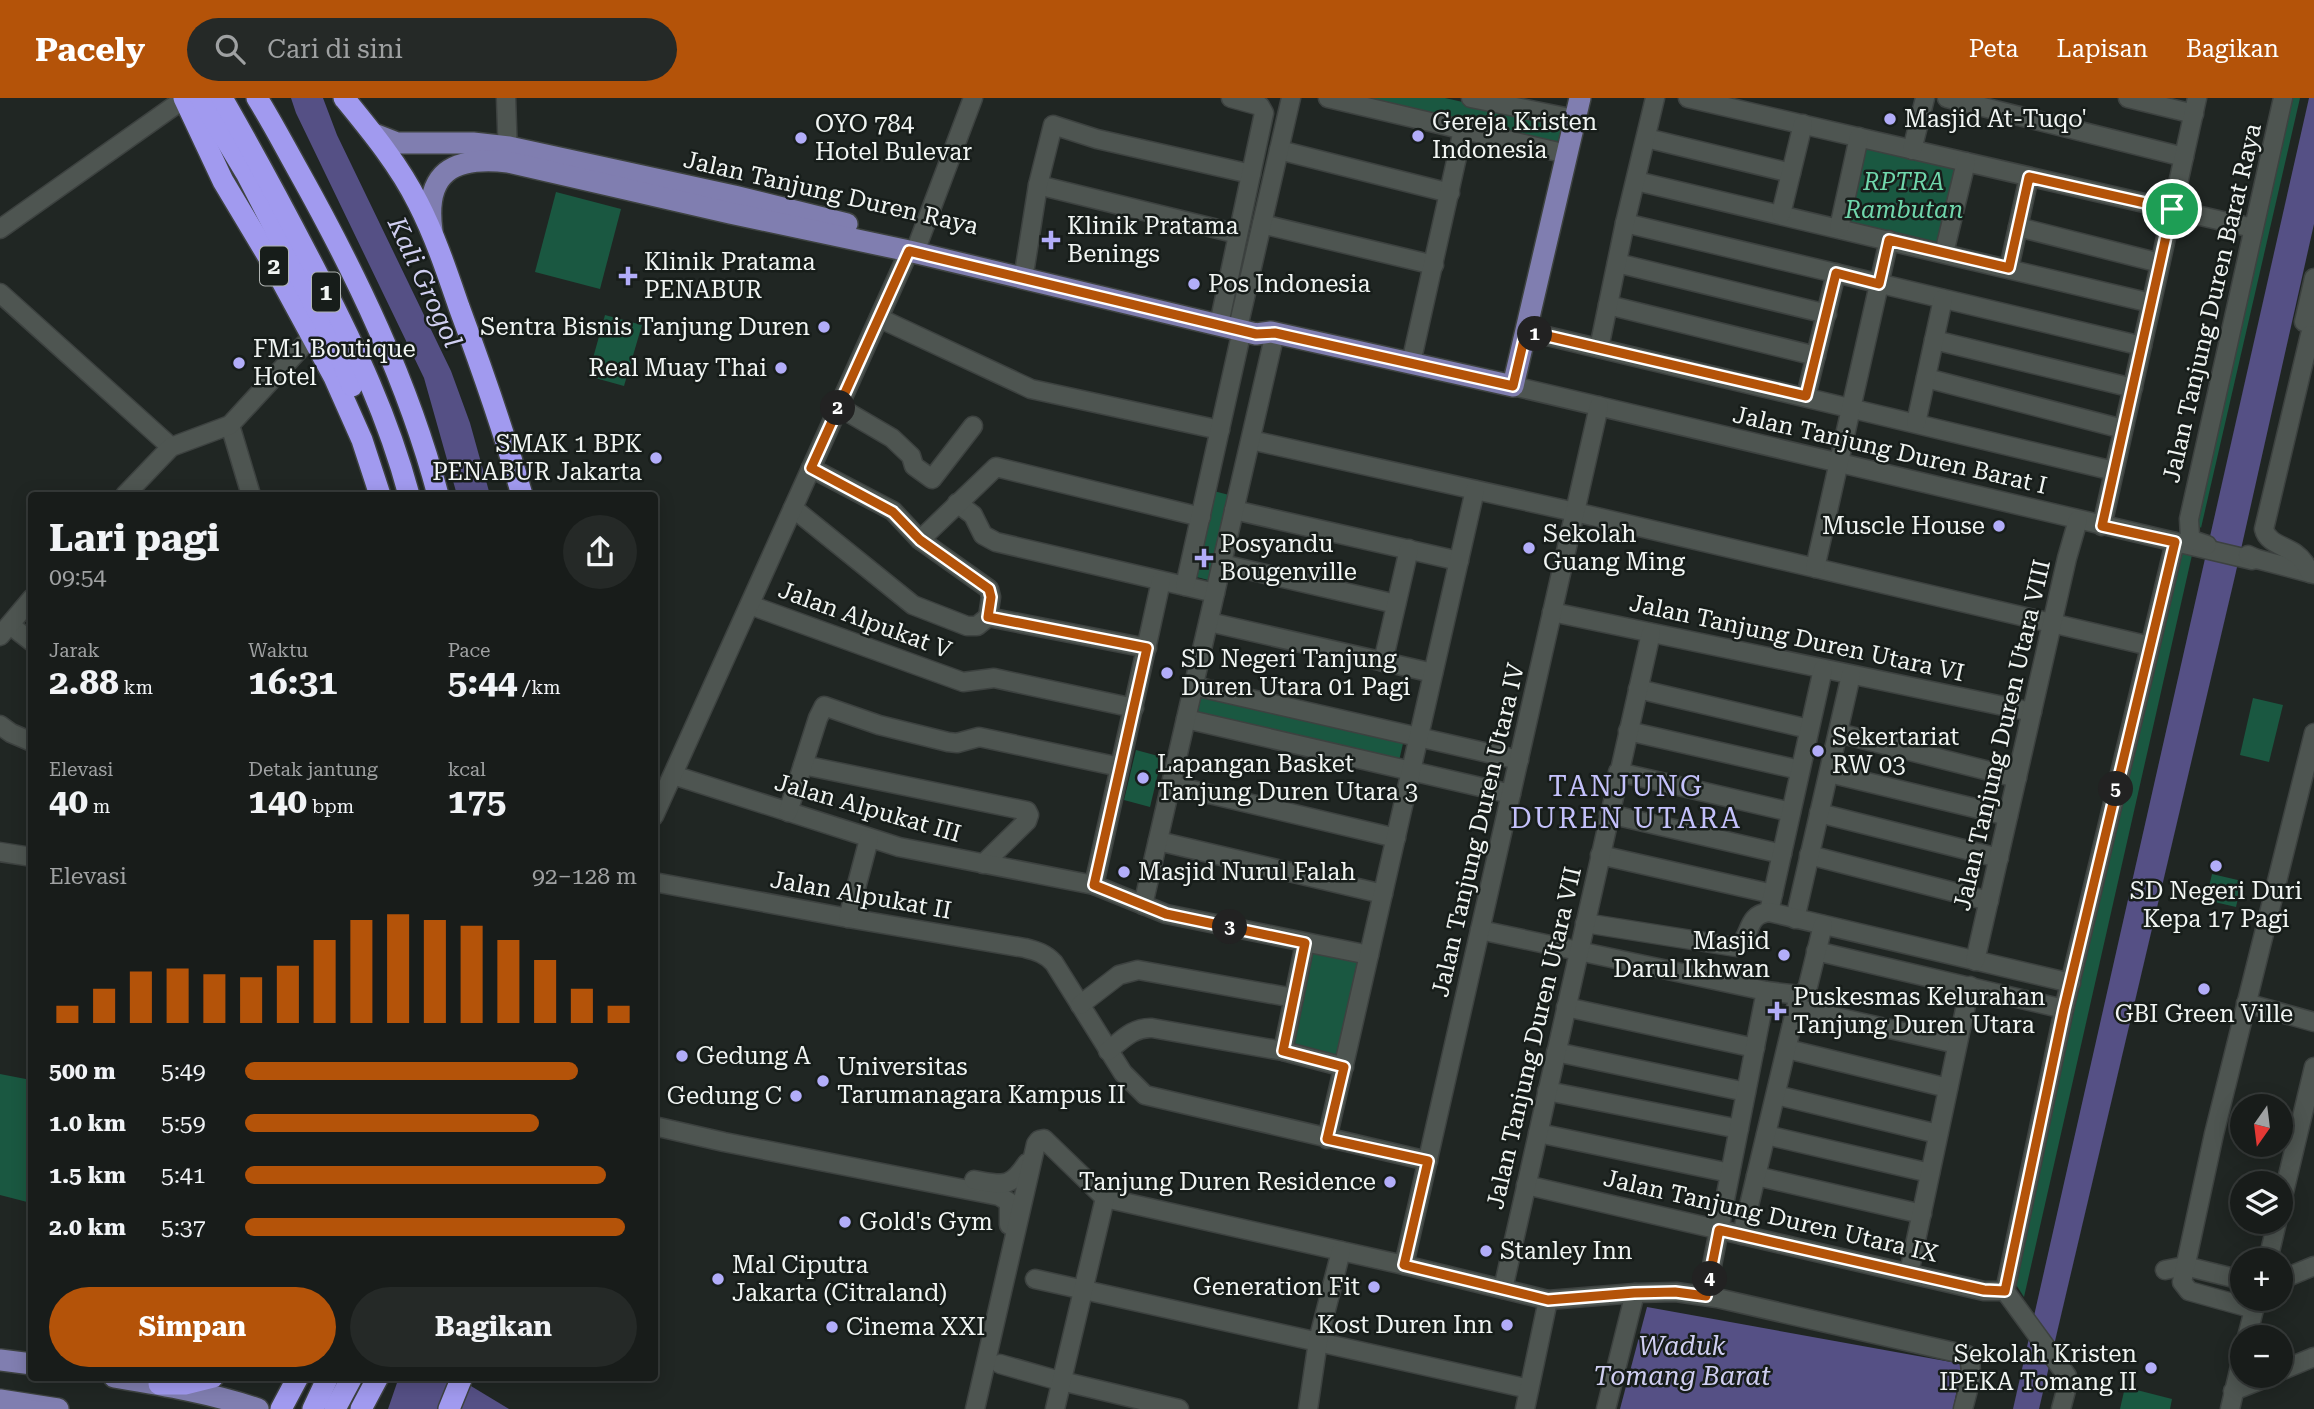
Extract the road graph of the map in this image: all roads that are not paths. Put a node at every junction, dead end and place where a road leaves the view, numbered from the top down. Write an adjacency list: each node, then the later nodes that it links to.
1 (184, 98): 47 (street); 71 (highway, 2)
2 (201, 98): 90 (highway)
3 (222, 98): 100 (highway, 1)
4 (257, 98): 101 (highway, 1)
5 (344, 98): 24 (highway)
6 (506, 98): 31 (street)
7 (974, 98): 51 (street)
8 (1291, 98): 28 (street)
9 (1328, 98): 25 (street)
10 (1471, 98): 22 (street)
11 (1580, 98): 22 (main road)
12 (1655, 98): 27 (street)
13 (1688, 98): 20 (street)
14 (1925, 98): 29 (street)
15 (1947, 98): 19 (street)
16 (2128, 98): 21 (street)
17 (2283, 98): 46 (street, Jalan Tanjung Duren Barat Raya)
18 (1239, 99): 35 (street)
19 (1982, 102): 32 (street)
20 (1732, 103): 23 (street)
21 (2195, 106): 32 (street)
22 (1575, 119): 30 (main road)
23 (1804, 124): 26 (street); 34 (street)
24 (367, 126): 31 (main road, Jalan Tanjung Duren Raya); 48 (highway)
25 (1463, 130): 30 (street); 39 (street)
26 (1860, 137): 29 (street); 45 (street)
27 (1646, 138): 34 (street); 37 (street)
28 (1279, 150): 39 (street); 43 (street)
29 (1912, 150): 33 (street)
30 (1567, 154): 69 (main road)
31 (508, 155): 48 (main road, Jalan Tanjung Duren Raya); 51 (main road, Jalan Tanjung Duren Raya)
32 (2184, 157): 40 (street)
33 (1966, 162): 36 (street); 52 (street)
34 (1791, 173): 41 (street)
35 (1251, 174): 38 (street); 49 (street)
36 (2029, 177): 40 (street); 44 (street)
37 (1636, 181): 41 (street); 42 (street)
38 (1038, 185): 49 (street); 56 (street)
39 (1450, 193): 55 (street)
40 (2172, 209): 46 (street); 54 (street)
41 (1781, 214): 45 (street)
42 (1625, 223): 53 (street); 58 (street)
43 (1262, 224): 55 (street); 67 (street)
44 (2018, 227): 54 (street); 57 (street)
45 (1839, 228): 50 (street)
46 (2253, 228): 108 (street, Jalan Tanjung Duren Barat Raya)
47 (0, 229)
48 (432, 234): 102 (highway)
49 (1238, 234): 67 (street)
50 (1889, 240): 52 (street); 60 (street)
51 (914, 246): 56 (main road, Jalan Tanjung Duren Raya); 66 (street); 67 (main road, Jalan Tanjung Duren Raya)
52 (1944, 253): 57 (street)
53 (1617, 263): 64 (street); 65 (street)
54 (2160, 263): 63 (street)
55 (1434, 265): 77 (street)
56 (1025, 267): 67 (main road, Jalan Tanjung Duren Raya)
57 (2009, 268): 63 (street)
58 (1836, 273): 60 (street); 65 (street)
59 (2314, 278): 68 (street)
60 (1879, 284): 62 (street); 84 (street)
61 (0, 293): 92 (street)
62 (1943, 299): 73 (street); 74 (street)
63 (2151, 303): 74 (street)
64 (1608, 305): 75 (street); 76 (street)
65 (1827, 314): 76 (street)
66 (879, 318): 83 (street); 89 (street)
67 (1234, 321): 70 (main road, Jalan Tanjung Duren Raya); 89 (street)
68 (2314, 324)
69 (1526, 331): 75 (street); 79 (main road)
70 (1273, 333): 77 (main road, Jalan Tanjung Duren Raya); 91 (street)
71 (312, 336): 86 (street); 90 (highway, 2)
72 (2314, 336): 118 (street)
73 (1934, 340): 78 (street); 80 (street)
74 (2142, 346): 80 (street)
75 (1599, 348): 81 (street)
76 (1816, 356): 81 (street)
77 (1411, 363): 79 (main road, Jalan Tanjung Duren Raya)
78 (1926, 378): 85 (street); 88 (street)
79 (1513, 386): 82 (street, Jalan Tanjung Duren Barat I)
80 (2133, 388): 88 (street)
81 (1806, 396): 84 (street)
82 (1599, 406): 93 (street, Jalan Tanjung Duren Barat I); 106 (street, Jalan Tanjung Duren Utara IV)
83 (839, 407): 87 (street); 94 (street)
84 (1852, 407): 85 (street); 93 (street)
85 (1916, 423): 95 (street)
86 (230, 425): 92 (street); 98 (street)
87 (973, 426)
88 (2123, 429): 95 (street)
89 (1220, 430): 107 (street)
90 (361, 436): 99 (highway, 2)
91 (1251, 440): 96 (street); 105 (street)
92 (171, 447): 97 (street)
93 (1839, 464): 109 (street, Jalan Tanjung Duren Barat I); 117 (street)
94 (811, 468): 104 (street); 111 (street)
95 (2114, 471): 110 (street)
96 (1475, 490): 106 (street); 115 (street)
97 (128, 492)
98 (250, 492)
99 (379, 492)
100 (408, 492)
101 (437, 492)
102 (521, 492)
103 (957, 503): 107 (street); 111 (street); 119 (street)
104 (793, 508): 124 (street); 126 (street)
105 (1234, 510): 114 (street); 116 (street)
106 (1575, 512): 117 (street); 125 (street, Jalan Tanjung Duren Utara IV)
107 (1201, 517): 120 (street)
108 (2189, 519): 112 (street, Jalan Tanjung Duren Barat Raya); 113 (street, Jalan Tanjung Duren Barat Raya)
109 (2078, 520): 110 (street, Jalan Tanjung Duren Barat I); 128 (street, Jalan Tanjung Duren Utara VIII)
110 (2102, 526): 112 (street, Jalan Tanjung Duren Barat I)
111 (920, 540): 126 (street)
112 (2171, 541): 113 (street, Jalan Tanjung Duren Barat I); 132 (street)
113 (2195, 544): 118 (street, Jalan Tanjung Duren Barat I)
114 (1409, 549): 115 (street); 123 (street)
115 (1459, 561): 136 (street)
116 (1222, 564): 121 (street); 123 (street)
117 (1815, 568): 128 (street)
118 (2312, 573)
119 (1161, 581): 120 (street); 133 (street)
120 (1185, 586): 121 (street)
121 (1215, 593): 127 (street)
122 (28, 603): 129 (street)
123 (1396, 604): 134 (street)
124 (750, 605): 140 (street, Jalan Alpukat V); 157 (street)
125 (1552, 612): 130 (street, Jalan Tanjung Duren Utara VI); 150 (street, Jalan Tanjung Duren Utara IV)
126 (988, 617): 133 (street)
127 (1209, 622): 134 (street); 138 (street)
128 (2052, 623): 132 (street); 141 (street, Jalan Tanjung Duren Utara VIII)
129 (5, 630): 131 (street)
130 (1651, 633): 135 (street, Jalan Tanjung Duren Utara VI); 139 (street, Jalan Tanjung Duren Utara VII)
131 (28, 640)
132 (2150, 646): 194 (street)
133 (1147, 648): 140 (street)
134 (1382, 662): 136 (street)
135 (1823, 669): 137 (street, Jalan Tanjung Duren Utara VI); 144 (street)
136 (1433, 673): 148 (street)
137 (1851, 675): 141 (street, Jalan Tanjung Duren Utara VI); 146 (street)
138 (1194, 686): 142 (street); 148 (street)
139 (1637, 689): 144 (street); 145 (street, Jalan Tanjung Duren Utara VII)
140 (1133, 708): 152 (street)
141 (2032, 712): 158 (street, Jalan Tanjung Duren Utara VIII)
142 (1186, 719): 154 (street); 159 (street)
143 (0, 725): 149 (street)
144 (1810, 729): 153 (street)
145 (1628, 731): 153 (street); 155 (street, Jalan Tanjung Duren Utara VII)
146 (1838, 733): 156 (street); 158 (street)
147 (2314, 733): 199 (street)
148 (1419, 737): 150 (street); 154 (street)
149 (28, 740)
150 (1519, 760): 160 (street, Jalan Tanjung Duren Utara IV)
151 (803, 765): 152 (street); 162 (street); 176 (street)
152 (1120, 767): 178 (street)
153 (1800, 770): 163 (street)
154 (1411, 771): 160 (street); 167 (street)
155 (1618, 772): 163 (street); 165 (street, Jalan Tanjung Duren Utara VII)
156 (1829, 773): 164 (street); 166 (street)
157 (673, 775): 161 (street); 162 (street, Jalan Alpukat III)
158 (2017, 778): 166 (street, Jalan Tanjung Duren Utara VIII)
159 (1171, 785): 167 (street); 169 (street)
160 (1511, 794): 188 (street, Jalan Tanjung Duren Utara IV)
161 (658, 807)
162 (788, 812): 168 (street, Jalan Alpukat III)
163 (1791, 812): 171 (street)
164 (1819, 813): 173 (street); 175 (street)
165 (1609, 814): 171 (street); 172 (street, Jalan Tanjung Duren Utara VII)
166 (2008, 817): 175 (street, Jalan Tanjung Duren Utara VIII)
167 (1396, 838): 179 (street)
168 (869, 839): 176 (street, Jalan Alpukat III); 184 (street)
169 (1158, 841): 179 (street); 182 (street)
170 (0, 852): 174 (street)
171 (1782, 854): 180 (street)
172 (1600, 855): 180 (street); 186 (street, Jalan Tanjung Duren Utara VII)
173 (1809, 855): 181 (street); 185 (street)
174 (28, 856)
175 (1999, 858): 181 (street, Jalan Tanjung Duren Utara VIII)
176 (983, 864): 178 (street, Jalan Alpukat III)
177 (658, 883): 184 (street, Jalan Alpukat II)
178 (1094, 885): 182 (street, Jalan Alpukat III)
179 (1383, 894): 192 (street)
180 (1773, 894): 183 (street)
181 (1989, 901): 193 (street, Jalan Tanjung Duren Utara VIII)
182 (1143, 905): 189 (street, Jalan Alpukat III)
183 (1769, 912): 185 (street); 186 (street)
184 (848, 918): 200 (street, Jalan Alpukat II)
185 (1794, 919): 187 (street)
186 (1585, 923): 190 (street, Jalan Tanjung Duren Utara VII)
187 (1823, 925): 191 (street); 193 (street)
188 (1480, 930): 190 (street); 225 (street, Jalan Tanjung Duren Utara IV)
189 (1305, 943): 192 (street, Jalan Alpukat III); 197 (street)
190 (1578, 951): 196 (street); 201 (street, Jalan Tanjung Duren Utara VII)
191 (1816, 951): 195 (street); 198 (street)
192 (1369, 956): 210 (street)
193 (1975, 961): 194 (street)
194 (2071, 983): 202 (street)
195 (1970, 986): 202 (street); 204 (street)
196 (1766, 991): 198 (street); 205 (street)
197 (1294, 998): 200 (street); 208 (street)
198 (1798, 1002): 204 (street); 206 (street)
199 (2246, 1003): 203 (street); 237 (street)
200 (1080, 1005): 207 (street)
201 (1566, 1007): 205 (street); 209 (street, Jalan Tanjung Duren Utara VII)
202 (2064, 1009): 248 (street)
203 (2314, 1022)
204 (1957, 1044): 212 (street)
205 (1755, 1048): 214 (street)
206 (1787, 1049): 212 (street); 215 (street)
207 (1108, 1051): 208 (street); 223 (street)
208 (1283, 1051): 210 (street)
209 (1556, 1052): 213 (street, Jalan Tanjung Duren Utara VII); 214 (street)
210 (1344, 1067): 223 (street)
211 (2314, 1067): 226 (street)
212 (1948, 1088): 220 (street)
213 (1547, 1091): 218 (street); 219 (street, Jalan Tanjung Duren Utara VII)
214 (1746, 1092): 218 (street)
215 (1776, 1095): 220 (street); 221 (street)
216 (658, 1117): 222 (street)
217 (658, 1127): 222 (street)
218 (1739, 1129): 227 (street)
219 (1538, 1133): 227 (street); 230 (street, Jalan Tanjung Duren Utara VII)
220 (1938, 1133): 228 (street)
221 (1766, 1135): 228 (street); 229 (street)
222 (725, 1137): 224 (street); 244 (street)
223 (1327, 1139): 225 (street)
224 (1037, 1146): 231 (street); 244 (street)
225 (1428, 1161): 236 (street, Jalan Tanjung Duren Utara IV)
226 (2289, 1171)
227 (1730, 1173): 233 (street)
228 (1930, 1173): 232 (street)
229 (1756, 1176): 232 (street); 234 (street)
230 (1526, 1185): 233 (street, Jalan Tanjung Duren Utara IX); 245 (street, Jalan Tanjung Duren Utara VII)
231 (1105, 1198): 235 (street); 246 (street)
232 (1922, 1214): 240 (street)
233 (1719, 1230): 234 (street, Jalan Tanjung Duren Utara IX); 249 (street)
234 (1742, 1235): 240 (street, Jalan Tanjung Duren Utara IX)
235 (1341, 1251): 236 (street); 252 (street)
236 (1404, 1265): 245 (street)
237 (2185, 1266): 239 (street); 242 (street); 250 (street)
238 (2314, 1266): 241 (street)
239 (2165, 1269)
240 (1909, 1273): 248 (street, Jalan Tanjung Duren Utara IX)
241 (2293, 1275)
242 (2230, 1277)
243 (1035, 1279): 246 (street)
244 (1002, 1287): 282 (street)
245 (1503, 1289): 251 (street)
246 (1083, 1290): 252 (street); 266 (street)
247 (1634, 1293): 249 (street); 251 (street); 287 (street)
248 (2006, 1293): 289 (street)
249 (1706, 1296): 288 (street)
250 (2230, 1299)
251 (1548, 1300): 270 (street)
252 (1318, 1341): 270 (street); 285 (street)
253 (2314, 1357): 257 (street)
254 (0, 1360): 255 (main road)
255 (28, 1364)
256 (1000, 1364): 266 (street)
257 (2293, 1366)
258 (140, 1381): 267 (main road)
259 (197, 1381): 267 (highway)
260 (296, 1381): 276 (highway)
261 (326, 1381): 277 (highway)
262 (350, 1381): 278 (highway)
263 (375, 1381): 279 (highway)
264 (463, 1381): 280 (highway)
265 (463, 1381): 281 (highway)
266 (1062, 1381): 283 (street); 284 (street)
267 (159, 1384): 275 (main road)
268 (2234, 1388): 271 (street)
269 (2241, 1388): 271 (street)
270 (1529, 1389): 286 (street)
271 (2233, 1391): 290 (street)
272 (0, 1402): 273 (street); 274 (main road)
273 (4, 1409)
274 (58, 1409)
275 (258, 1409)
276 (281, 1409)
277 (313, 1409)
278 (335, 1409)
279 (361, 1409)
280 (449, 1409)
281 (458, 1409)
282 (975, 1409)
283 (1055, 1409)
284 (1180, 1409)
285 (1308, 1409)
286 (1525, 1409)
287 (1606, 1409)
288 (1963, 1409)
289 (2062, 1409)
290 (2230, 1409)

